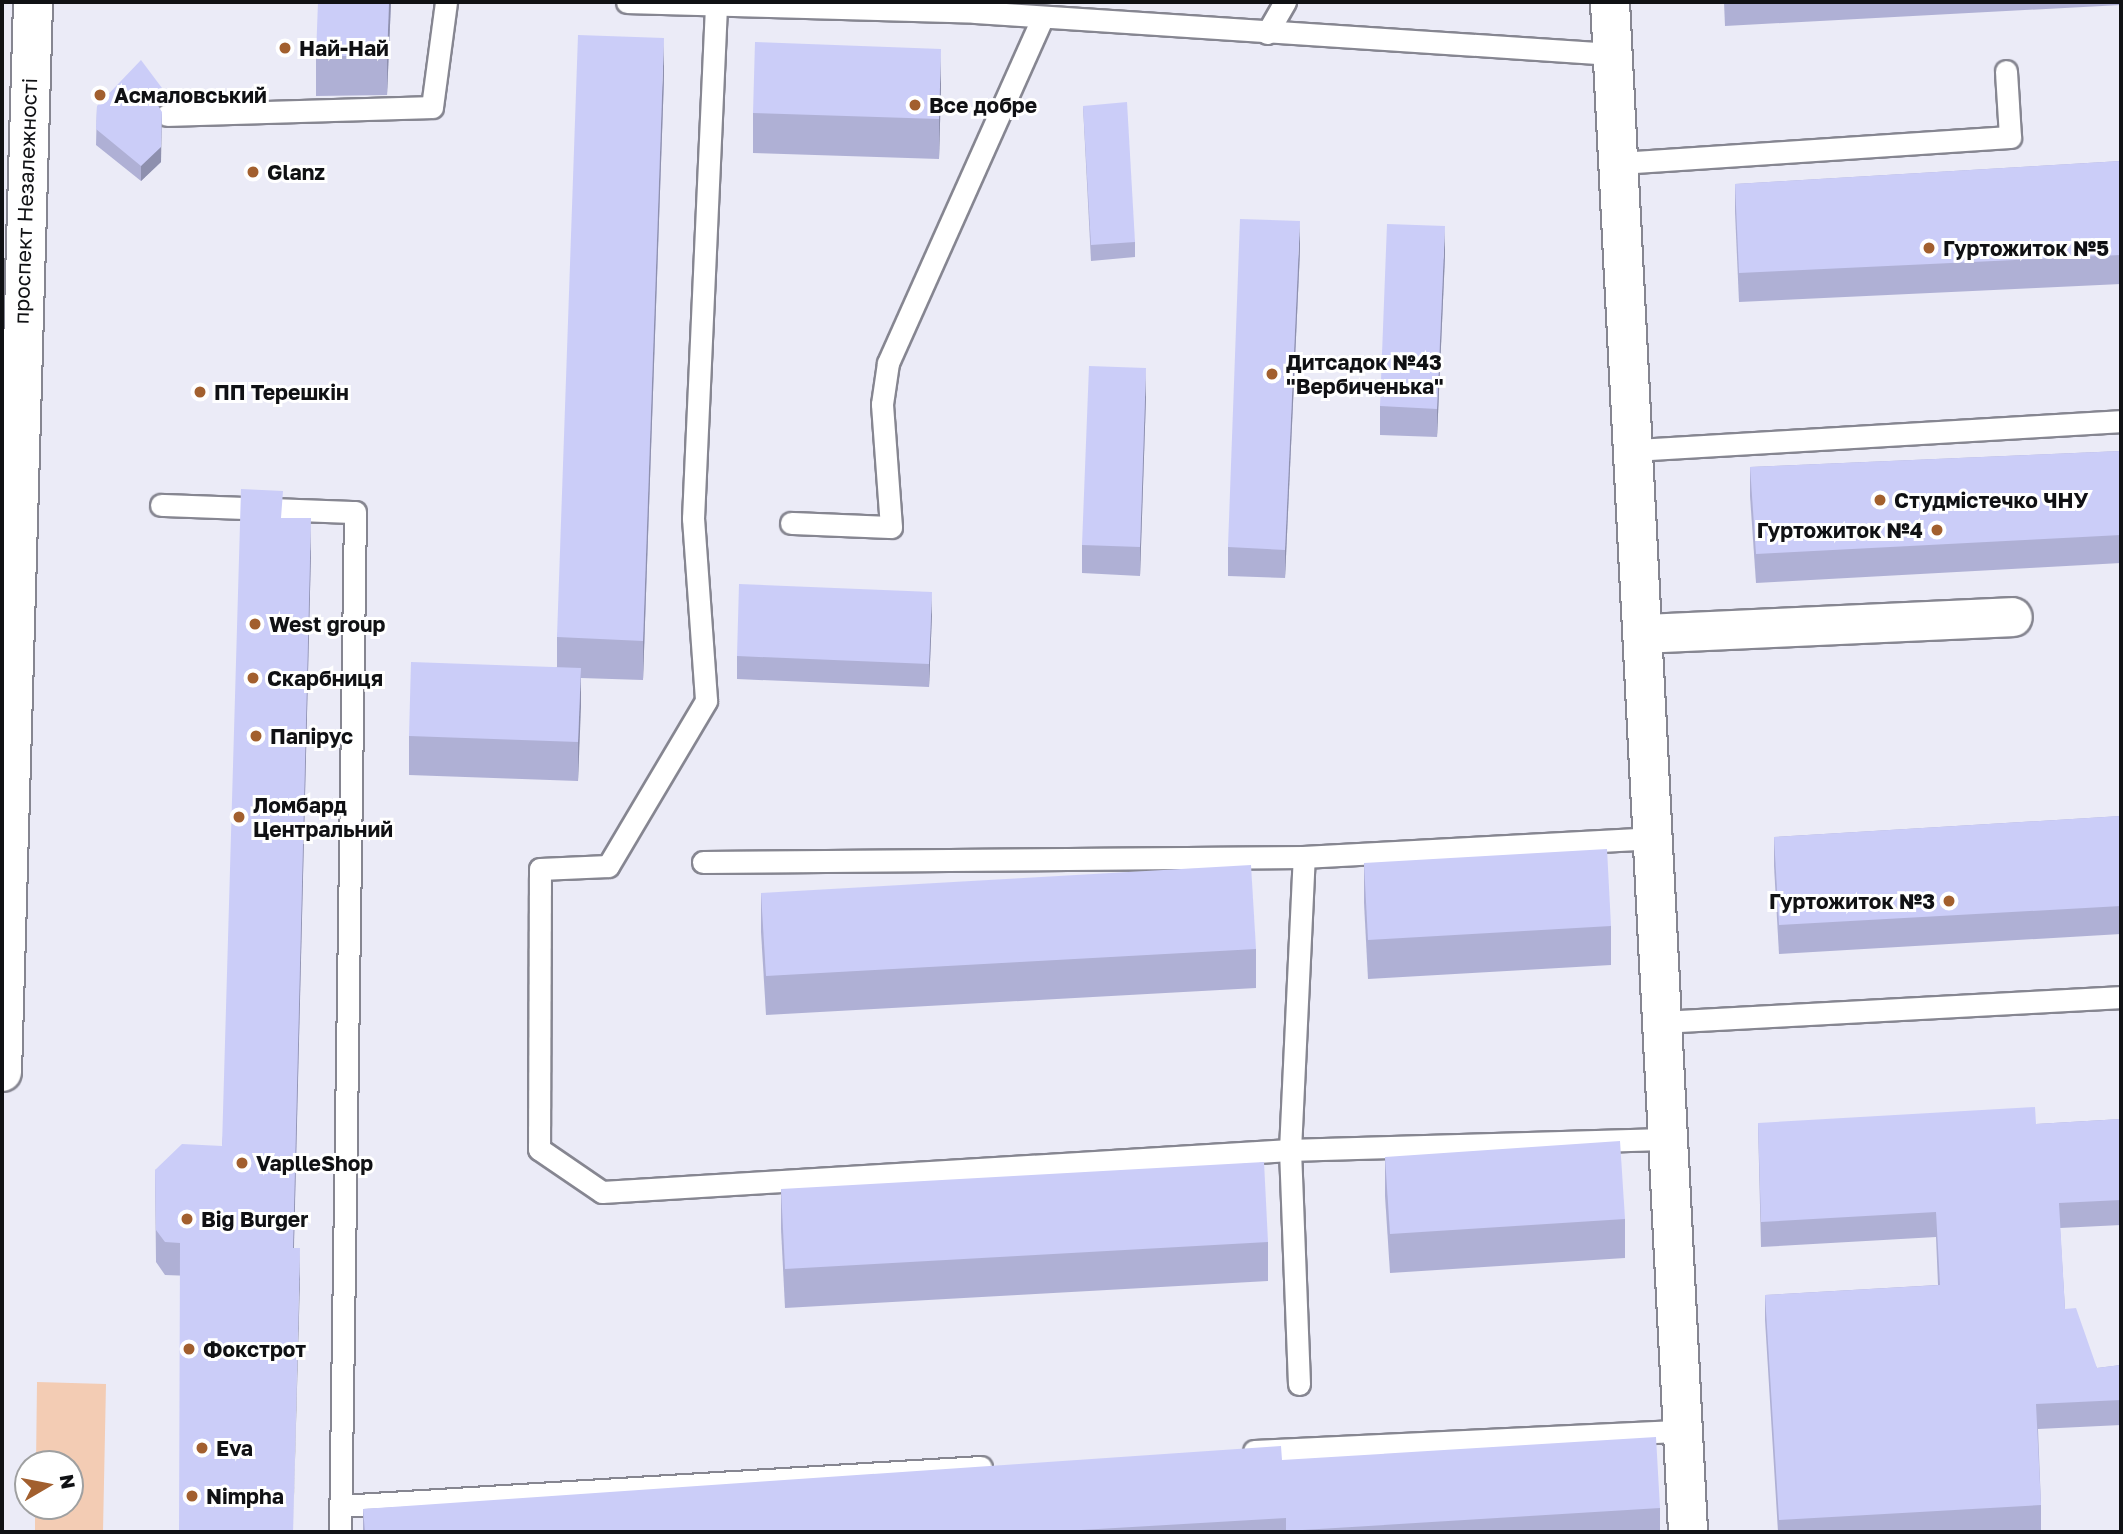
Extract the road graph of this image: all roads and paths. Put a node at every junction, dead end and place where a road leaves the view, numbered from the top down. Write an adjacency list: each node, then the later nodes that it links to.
1 (33, 2): 26 (street, проспект Незалежності)
2 (446, 2): 13 (lane)
3 (628, 2): 6 (lane)
4 (1285, 2): 10 (lane)
5 (1610, 2): 11 (street)
6 (685, 4): 7 (lane)
7 (716, 6): 8 (lane); 28 (lane)
8 (978, 7): 9 (lane)
9 (1042, 19): 10 (lane); 18 (lane)
10 (1266, 33): 11 (lane)
11 (1612, 54): 14 (street)
12 (2006, 71): 14 (lane)
13 (167, 115)
14 (1619, 163): 16 (street)
15 (2121, 421): 16 (lane)
16 (1635, 450): 20 (street)
17 (160, 505): 33 (lane)
18 (791, 523)
19 (2013, 617): 20 (street)
20 (1643, 634): 21 (street)
21 (1654, 838): 22 (lane); 25 (street)
22 (1304, 857): 23 (lane); 28 (lane)
23 (703, 862)
24 (2121, 997): 25 (lane)
25 (1662, 1022): 27 (street)
26 (2, 1072)
27 (1671, 1139): 28 (lane); 30 (street)
28 (1290, 1150): 29 (lane)
29 (1299, 1384)
30 (1682, 1431): 31 (lane); 35 (street)
31 (1234, 1452)
32 (1000, 1466): 33 (lane)
33 (340, 1506): 34 (lane)
34 (340, 1532)
35 (1688, 1532)

